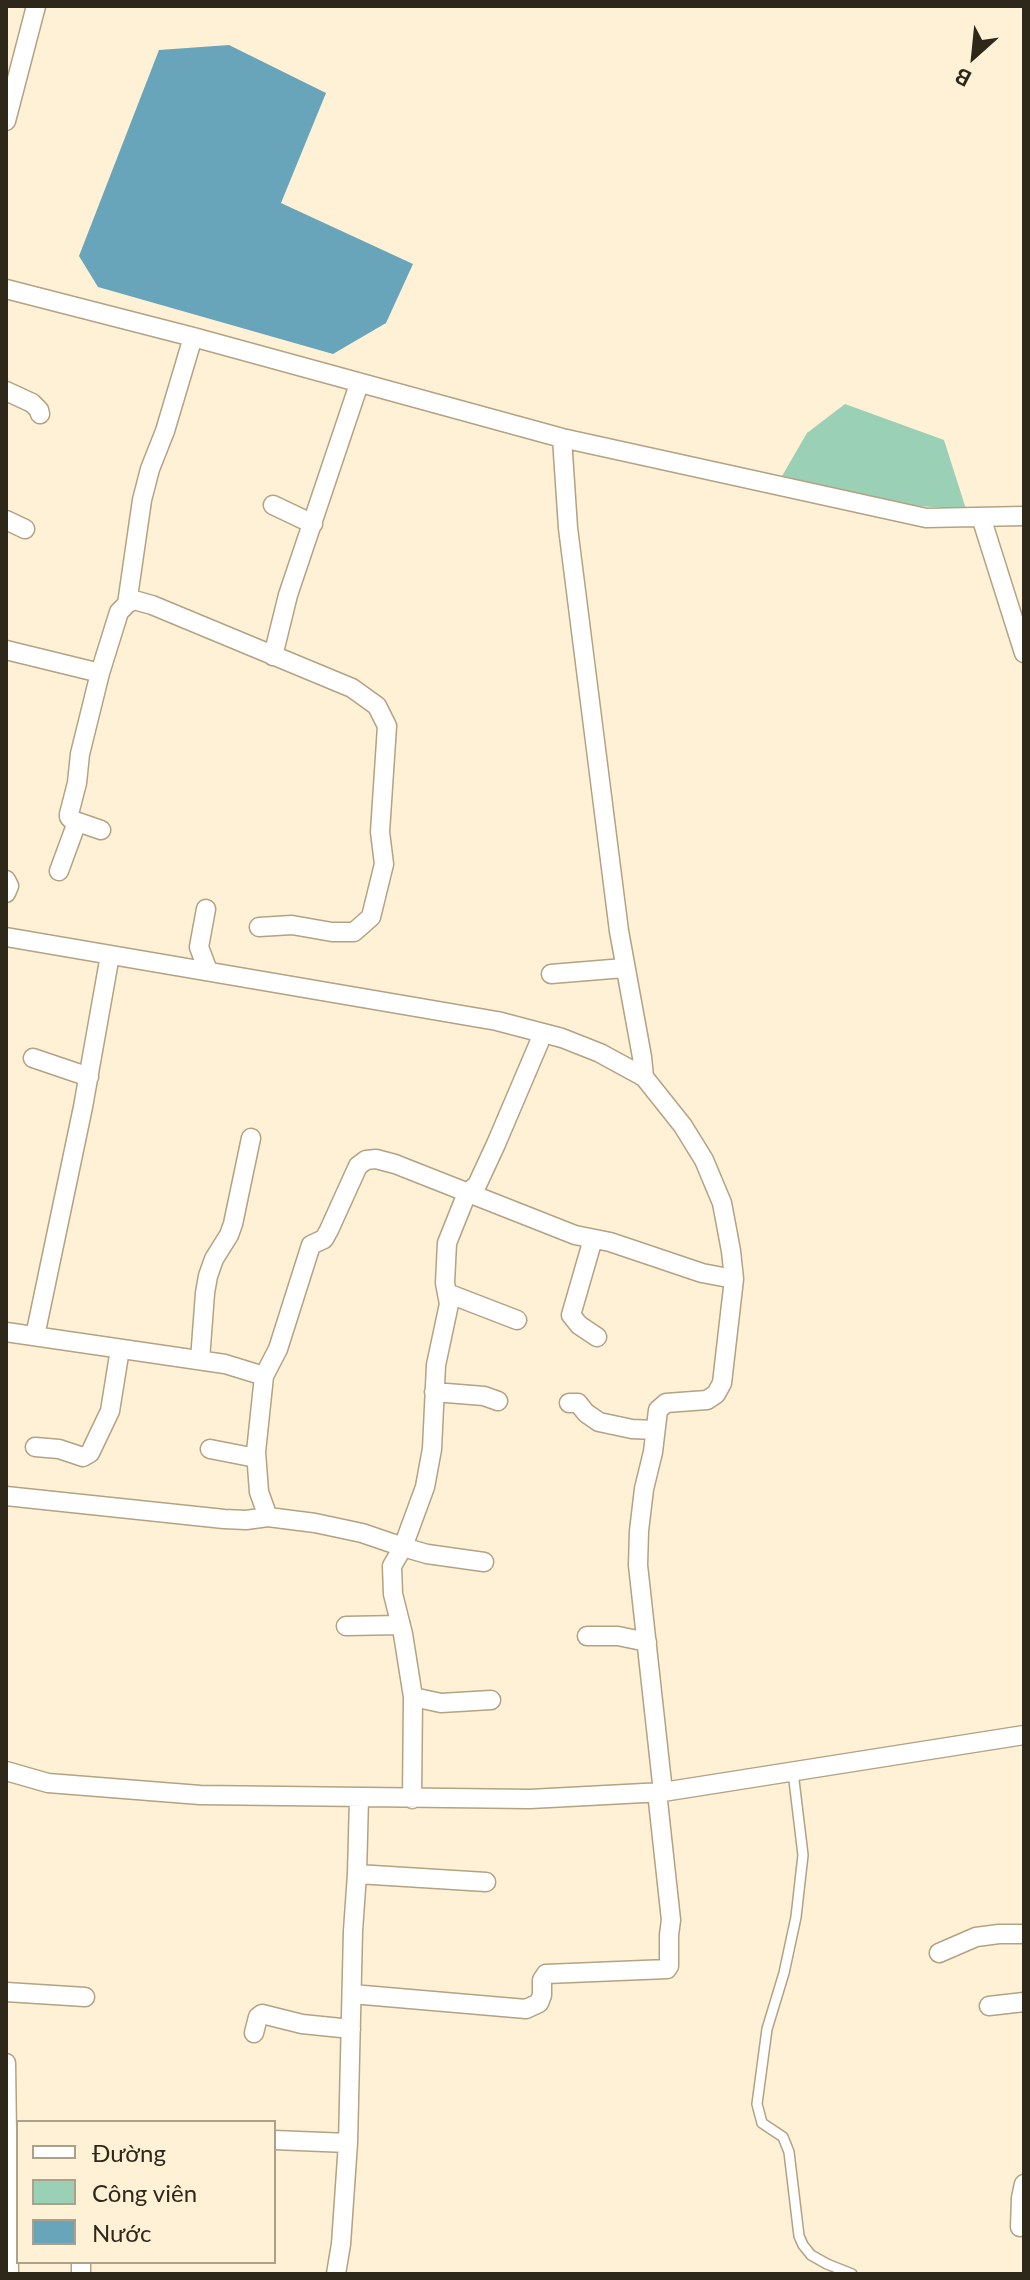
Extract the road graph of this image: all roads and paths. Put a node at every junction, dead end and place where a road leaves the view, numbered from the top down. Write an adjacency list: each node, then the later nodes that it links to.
1 (36, 6): 2 (street)
2 (12, 75): 3 (street)
3 (6, 121)
4 (6, 289): 5 (street)
5 (193, 337): 6 (street); 16 (street)
6 (359, 384): 9 (street); 14 (street)
7 (6, 391): 8 (street)
8 (40, 414)
9 (562, 438): 12 (street); 30 (street)
10 (273, 505): 14 (street)
11 (1024, 516): 12 (street)
12 (981, 517): 18 (street)
13 (6, 520): 15 (street)
14 (313, 524): 19 (street)
15 (25, 529)
16 (127, 604): 19 (street); 20 (street)
17 (6, 650): 20 (street)
18 (1024, 653)
19 (273, 656): 27 (street)
20 (100, 673): 21 (street)
21 (77, 822): 22 (street); 23 (street)
22 (101, 830)
23 (59, 871)
24 (6, 880): 25 (street)
25 (6, 893)
26 (206, 909): 31 (street)
27 (259, 927)
28 (6, 937): 29 (street)
29 (110, 955): 31 (street); 35 (street)
30 (624, 968): 32 (street); 36 (street)
31 (208, 971): 33 (street)
32 (551, 974)
33 (541, 1033): 36 (street); 38 (street)
34 (33, 1058): 35 (street)
35 (89, 1077): 44 (street)
36 (644, 1077): 40 (street)
37 (251, 1138): 47 (street)
38 (467, 1193): 39 (street); 41 (street); 48 (street)
39 (593, 1239): 40 (street); 45 (street)
40 (734, 1279): 52 (street)
41 (447, 1293): 42 (street); 49 (street)
42 (517, 1320)
43 (6, 1332): 44 (street)
44 (35, 1336): 46 (street)
45 (597, 1337)
46 (120, 1349): 47 (street); 53 (street)
47 (200, 1360): 48 (street)
48 (264, 1376): 55 (street)
49 (434, 1392): 50 (street); 58 (street)
50 (498, 1401)
51 (569, 1403): 52 (street)
52 (655, 1430): 63 (street)
53 (35, 1447)
54 (210, 1449): 55 (street)
55 (256, 1458): 57 (street)
56 (6, 1496): 57 (street)
57 (268, 1517): 58 (street)
58 (403, 1547): 59 (street); 60 (street)
59 (484, 1562)
60 (401, 1625): 61 (street); 64 (street)
61 (346, 1626)
62 (587, 1636): 63 (street)
63 (647, 1642): 69 (street)
64 (413, 1697): 65 (street); 71 (street)
65 (491, 1700)
66 (1024, 1735): 68 (street)
67 (6, 1771): 70 (street)
68 (793, 1772): 69 (street); 90 (lane)
69 (660, 1792): 71 (street); 77 (street)
70 (359, 1798): 71 (street); 72 (street)
71 (412, 1799)
72 (357, 1874): 73 (street); 77 (street)
73 (486, 1882)
74 (1024, 1934): 75 (street)
75 (939, 1953)
76 (6, 1992): 78 (street)
77 (352, 1994): 81 (street)
78 (85, 1997)
79 (1024, 2002): 80 (street)
80 (989, 2006)
81 (351, 2029): 82 (street); 85 (street)
82 (254, 2033)
83 (6, 2063): 88 (street)
84 (276, 2140): 85 (street)
85 (348, 2143): 89 (street)
86 (1024, 2184): 87 (street)
87 (1020, 2227)
88 (9, 2274)
89 (336, 2274)
90 (852, 2274)

